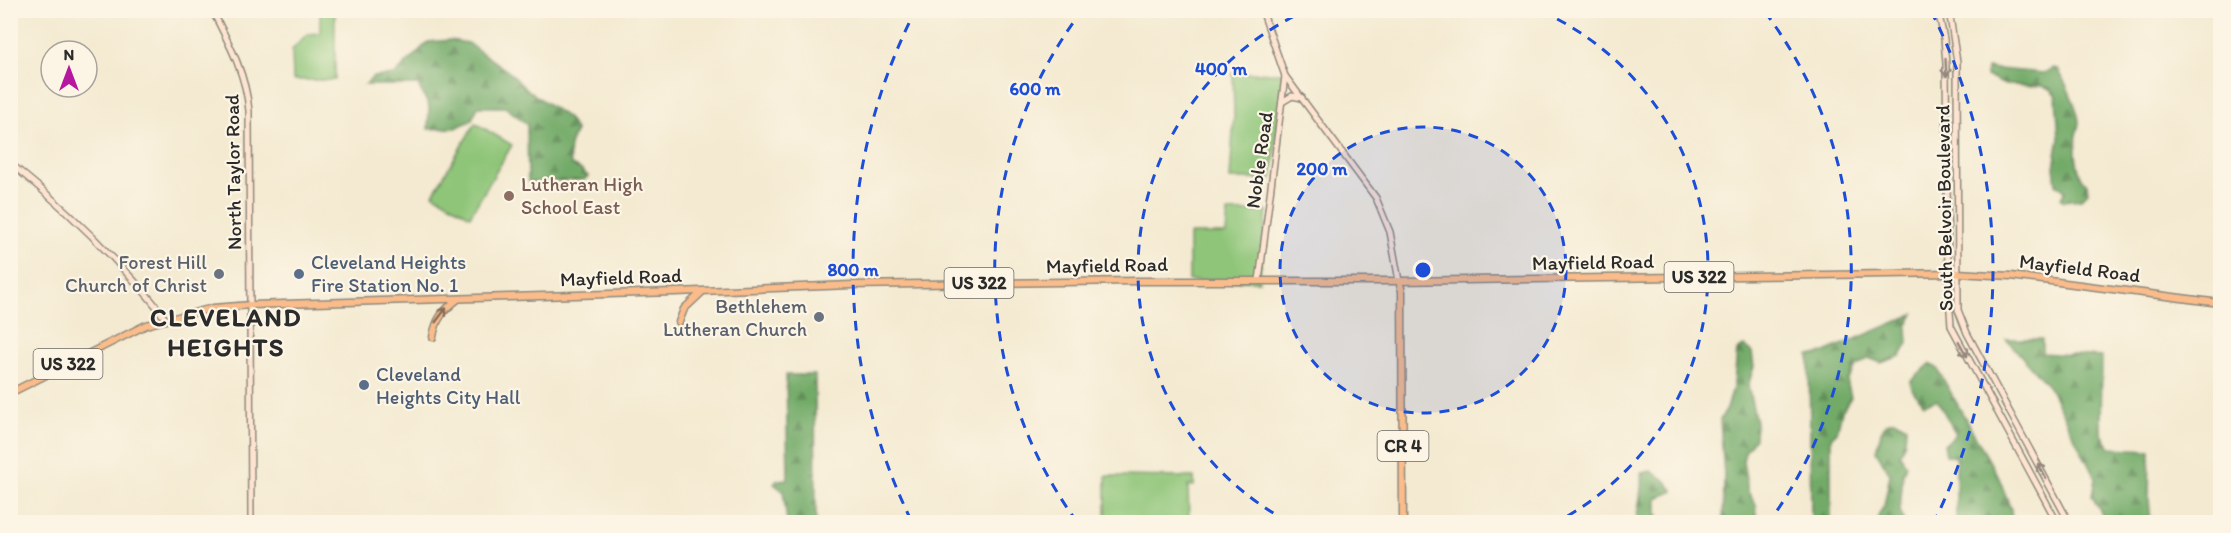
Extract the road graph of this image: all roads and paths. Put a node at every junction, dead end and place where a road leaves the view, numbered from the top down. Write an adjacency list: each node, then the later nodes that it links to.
1 (212, 10): 16 (street, North Taylor Road)
2 (1262, 10): 5 (street, Noble Road)
3 (1938, 10): 9 (street, South Belvoir Boulevard, one-way to 9)
4 (1949, 10): 10 (street, South Belvoir Boulevard)
5 (1285, 76): 6 (street); 7 (street, Noble Road)
6 (1302, 98): 7 (street); 12 (street)
7 (1282, 102): 11 (street, Noble Road)
8 (10, 163): 17 (street)
9 (1948, 273): 10 (main road, Mayfield Road / US 322); 12 (main road, Mayfield Road / US 322); 23 (street, South Belvoir Boulevard, one-way to 23)
10 (1957, 273): 15 (main road, Mayfield Road / US 322); 24 (street, South Belvoir Boulevard, one-way to 10)
11 (1259, 281): 12 (main road, Mayfield Road / US 322); 13 (main road, Mayfield Road / US 322)
12 (1399, 281): 22 (main road, CR 4)
13 (702, 291): 14 (main road, Mayfield Road / US 322); 18 (main road)
14 (458, 299): 16 (main road, Mayfield Road / US 322); 19 (main road, one-way to 14)
15 (2220, 303)
16 (251, 305): 17 (main road, Mayfield Road / US 322); 21 (street, North Taylor Road)
17 (165, 320): 20 (main road, Mayfield Road / US 322)
18 (680, 322)
19 (433, 337)
20 (10, 393)
21 (251, 522)
22 (1403, 522)
23 (2057, 522)
24 (2069, 522)

